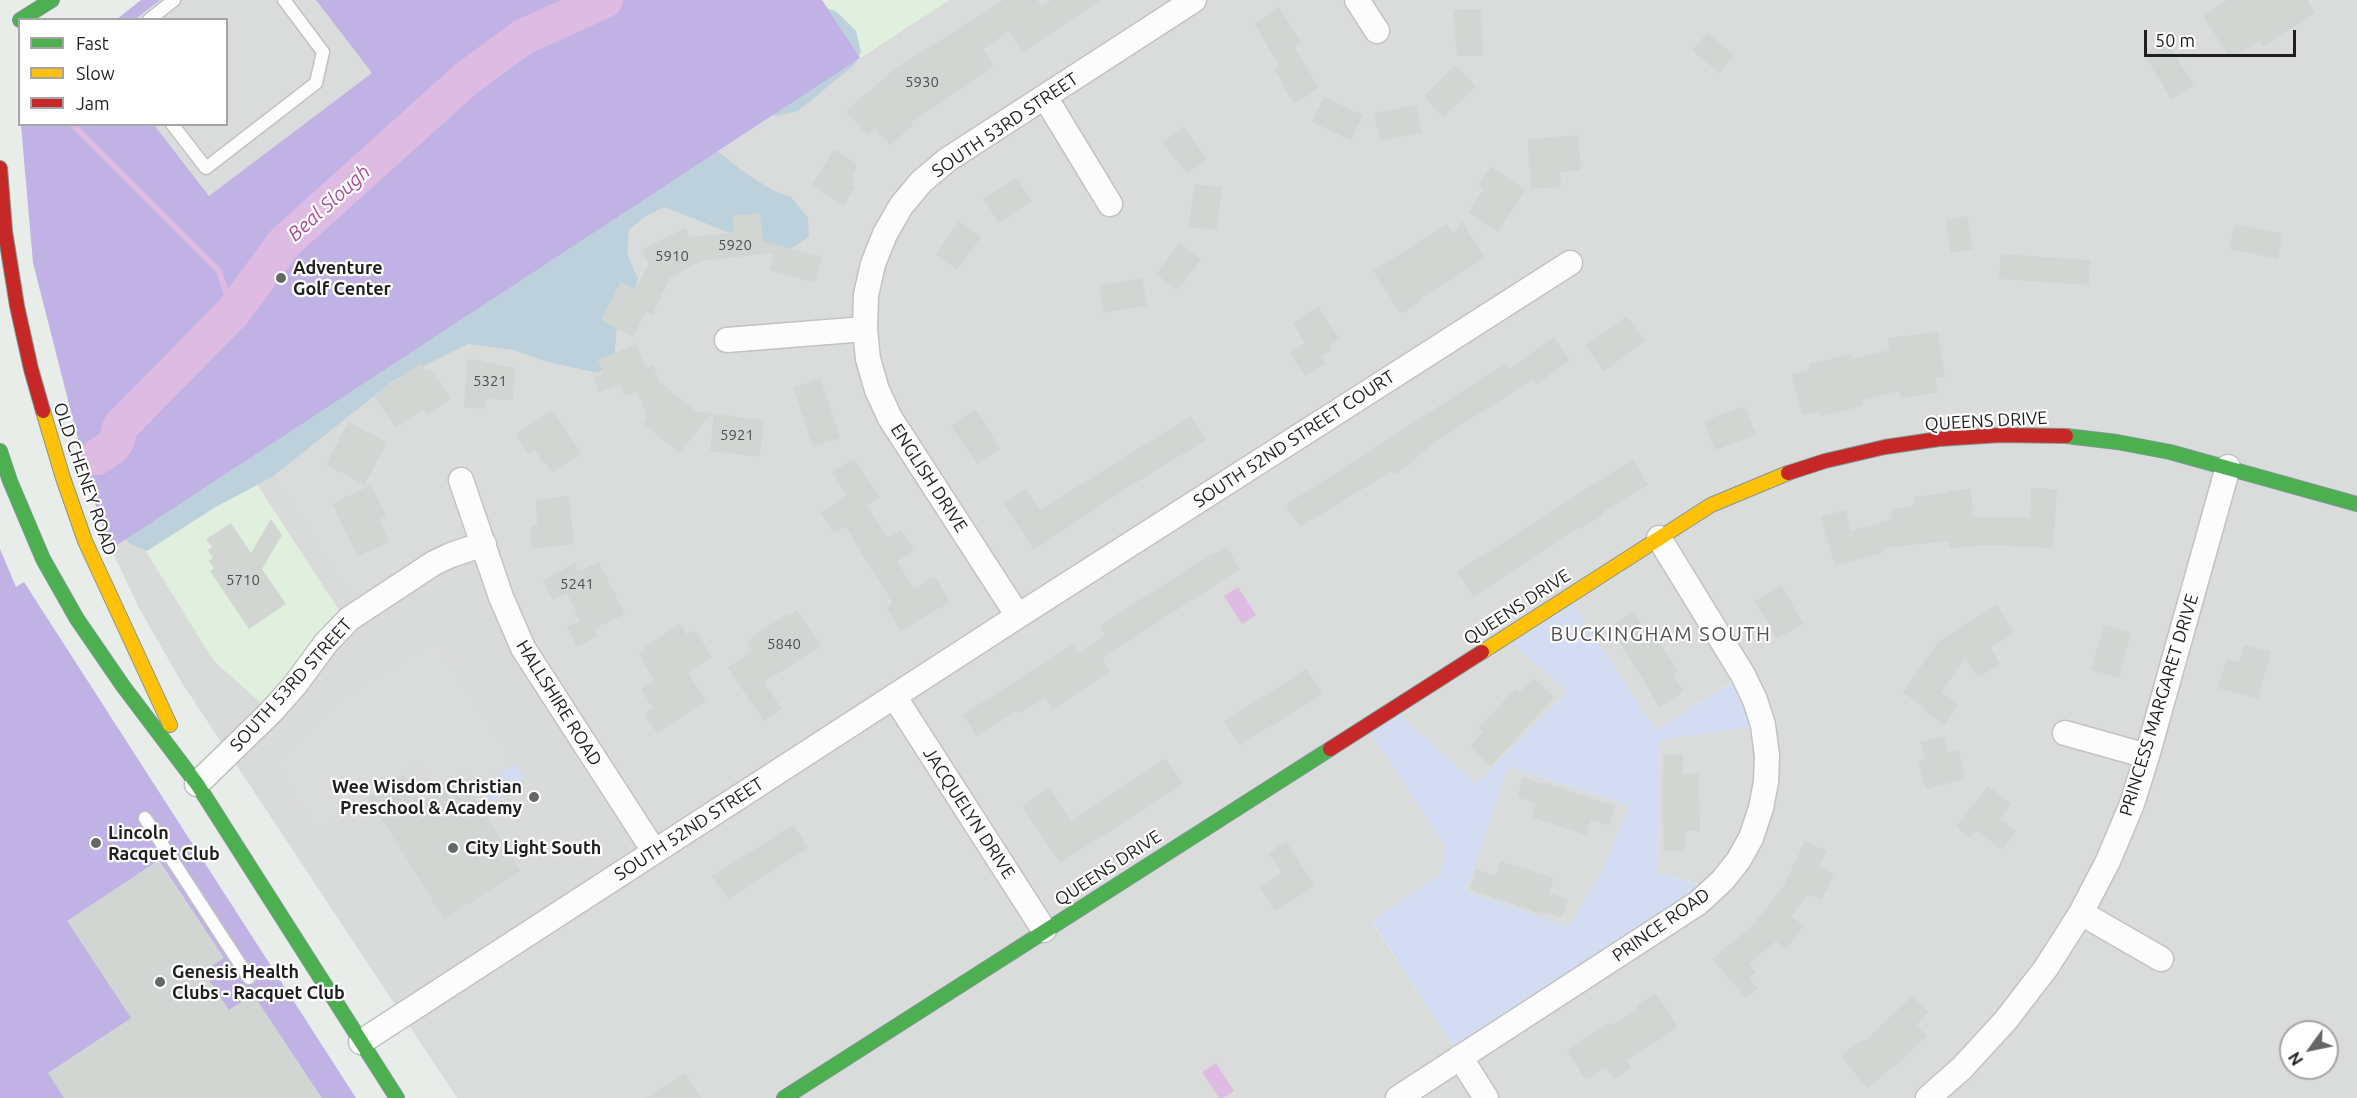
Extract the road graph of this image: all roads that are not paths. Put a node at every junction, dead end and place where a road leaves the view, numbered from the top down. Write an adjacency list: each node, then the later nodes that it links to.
1 (52, 0): 6 (street)
2 (174, 0): 7 (lane)
3 (284, 0): 10 (lane)
4 (1194, 0): 9 (street, SOUTH 53RD STREET)
5 (1357, 0): 8 (street)
6 (23, 18)
7 (152, 18)
8 (1377, 31)
9 (1045, 97): 12 (street); 14 (street, SOUTH 53RD STREET)
10 (174, 126)
11 (0, 168): 26 (street, OLD CHENEY ROAD)
12 (1110, 204)
13 (1570, 263): 22 (street, SOUTH 52ND STREET COURT)
14 (865, 329): 15 (street); 22 (street, ENGLISH DRIVE)
15 (727, 340)
16 (0, 450): 26 (street, OLD CHENEY ROAD)
17 (2228, 467): 19 (street, QUEENS DRIVE); 20 (street, QUEENS DRIVE); 25 (street, PRINCESS MARGARET DRIVE)
18 (461, 480): 21 (street, HALLSHIRE ROAD)
19 (2357, 504)
20 (1659, 538): 30 (street, QUEENS DRIVE); 34 (street, PRINCE ROAD)
21 (484, 544): 26 (street, SOUTH 53RD STREET); 28 (street, HALLSHIRE ROAD)
22 (1018, 616): 23 (street, SOUTH 52ND STREET)
23 (894, 696): 28 (street, SOUTH 52ND STREET); 30 (street, JACQUELYN DRIVE)
24 (2065, 733): 25 (street)
25 (2147, 756): 29 (street, PRINCESS MARGARET DRIVE)
26 (197, 784): 33 (street, OLD CHENEY ROAD)
27 (146, 818): 32 (lane)
28 (654, 851): 33 (street, SOUTH 52ND STREET)
29 (2081, 913): 31 (street); 39 (street, PRINCESS MARGARET DRIVE)
30 (1044, 930): 36 (street, QUEENS DRIVE)
31 (2161, 959)
32 (249, 978)
33 (361, 1042): 35 (street, OLD CHENEY ROAD)
34 (1460, 1058): 37 (street, PRINCE ROAD); 38 (street)
35 (397, 1098)
36 (784, 1098)
37 (1398, 1098)
38 (1486, 1098)
39 (1928, 1098)

